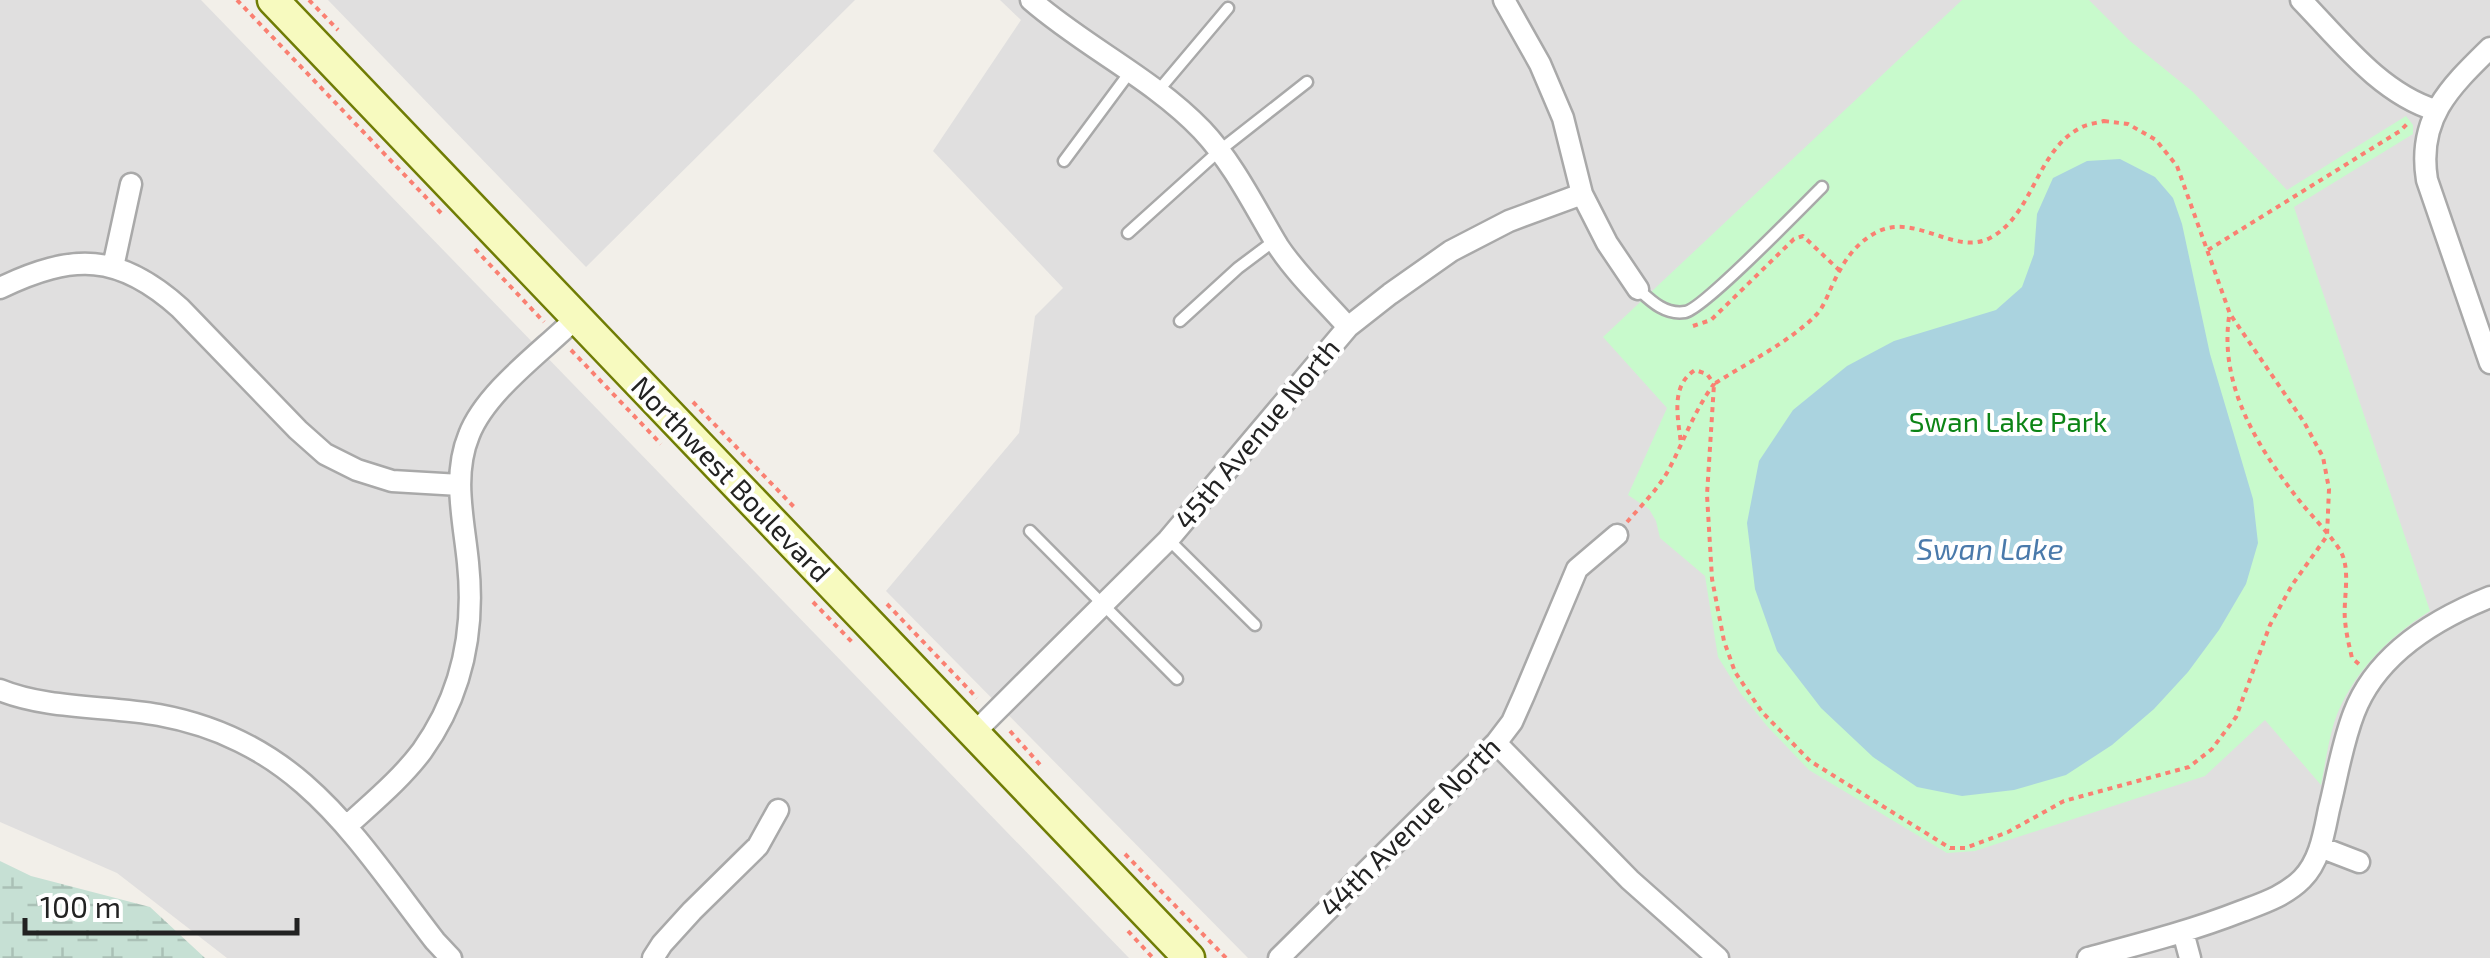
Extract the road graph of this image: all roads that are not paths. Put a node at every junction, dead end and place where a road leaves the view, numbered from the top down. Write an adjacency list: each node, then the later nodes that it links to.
1 (273, 0): 21 (main road, Northwest Boulevard)
2 (1030, 0): 7 (street)
3 (1504, 0): 15 (street)
4 (2301, 0): 10 (street)
5 (1228, 8): 9 (lane)
6 (2490, 48): 10 (street)
7 (1130, 72): 9 (street); 12 (lane)
8 (1307, 82): 11 (lane)
9 (1158, 91): 11 (street)
10 (2429, 108): 24 (street)
11 (1219, 151): 16 (lane); 17 (street)
12 (1064, 161)
13 (132, 184): 18 (street)
14 (1822, 187): 20 (lane)
15 (1582, 194): 20 (street); 23 (street, 45th Avenue North)
16 (1128, 233)
17 (1275, 240): 22 (lane); 23 (street)
18 (113, 267): 19 (street); 25 (street)
19 (0, 288)
20 (1638, 289)
21 (576, 318): 25 (street); 34 (main road, Northwest Boulevard)
22 (1180, 321)
23 (1348, 328): 28 (street, 45th Avenue North)
24 (2490, 363)
25 (460, 486): 37 (street)
26 (1030, 531): 30 (lane)
27 (1617, 534): 35 (street, 44th Avenue North)
28 (1168, 540): 30 (street, 45th Avenue North); 31 (lane)
29 (2490, 597): 38 (street)
30 (1104, 604): 32 (lane); 34 (street, 45th Avenue North)
31 (1255, 625)
32 (1177, 679)
33 (0, 690): 37 (street)
34 (974, 733): 43 (main road, Northwest Boulevard)
35 (1496, 743): 44 (street, 44th Avenue North); 45 (street)
36 (778, 810): 42 (street)
37 (347, 826): 41 (street)
38 (2320, 847): 39 (street); 40 (street)
39 (2359, 862)
40 (2183, 932): 46 (street); 47 (street)
41 (451, 958)
42 (654, 958)
43 (1189, 958)
44 (1279, 958)
45 (1718, 958)
46 (2088, 958)
47 (2190, 958)

